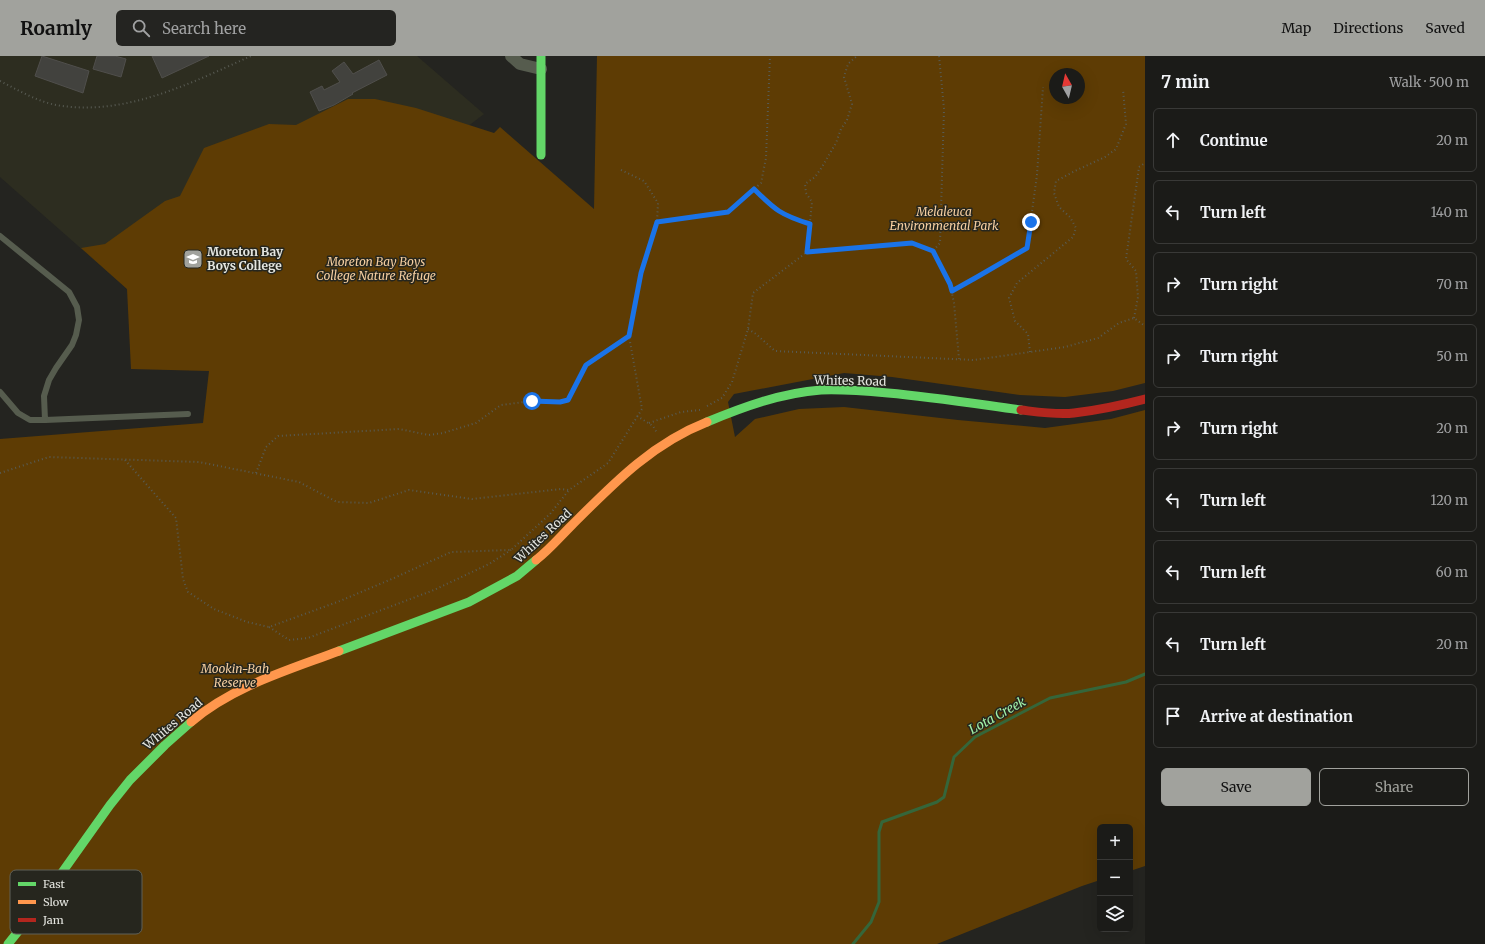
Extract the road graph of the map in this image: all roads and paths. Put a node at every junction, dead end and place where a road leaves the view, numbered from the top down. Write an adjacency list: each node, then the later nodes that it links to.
1 (251, 56): 8 (path)
2 (511, 56): 7 (street)
3 (541, 56): 7 (street)
4 (770, 56): 14 (path)
5 (857, 56): 16 (path)
6 (939, 56): 18 (path)
7 (541, 69): 11 (street)
8 (0, 82)
9 (1043, 87): 20 (path)
10 (1123, 89): 25 (path)
11 (541, 155)
12 (1145, 163): 21 (path)
13 (621, 170): 15 (path)
14 (754, 189): 15 (path); 16 (path)
15 (657, 222): 24 (path)
16 (810, 224): 19 (path)
17 (0, 236): 33 (lane)
18 (933, 251): 19 (path); 20 (path)
19 (807, 252): 23 (path)
20 (952, 291): 26 (path)
21 (1134, 318): 22 (path); 25 (path)
22 (1145, 326)
23 (748, 329): 26 (path); 29 (path)
24 (629, 336): 32 (path); 38 (path)
25 (1030, 352): 26 (path)
26 (959, 359)
27 (0, 392): 33 (lane)
28 (1145, 399): 42 (street, Whites Road)
29 (706, 407)
30 (701, 410): 34 (path)
31 (188, 414): 33 (lane)
32 (637, 416): 34 (path); 39 (path)
33 (45, 420)
34 (649, 423): 35 (path)
35 (653, 426)
36 (125, 460): 37 (path); 38 (path); 41 (path)
37 (0, 473)
38 (256, 473): 39 (path)
39 (569, 490): 40 (path)
40 (511, 550): 41 (path); 41 (path)
41 (269, 627)
42 (64, 870)
43 (16, 934): 44 (street, Whites Road)
44 (8, 944)

